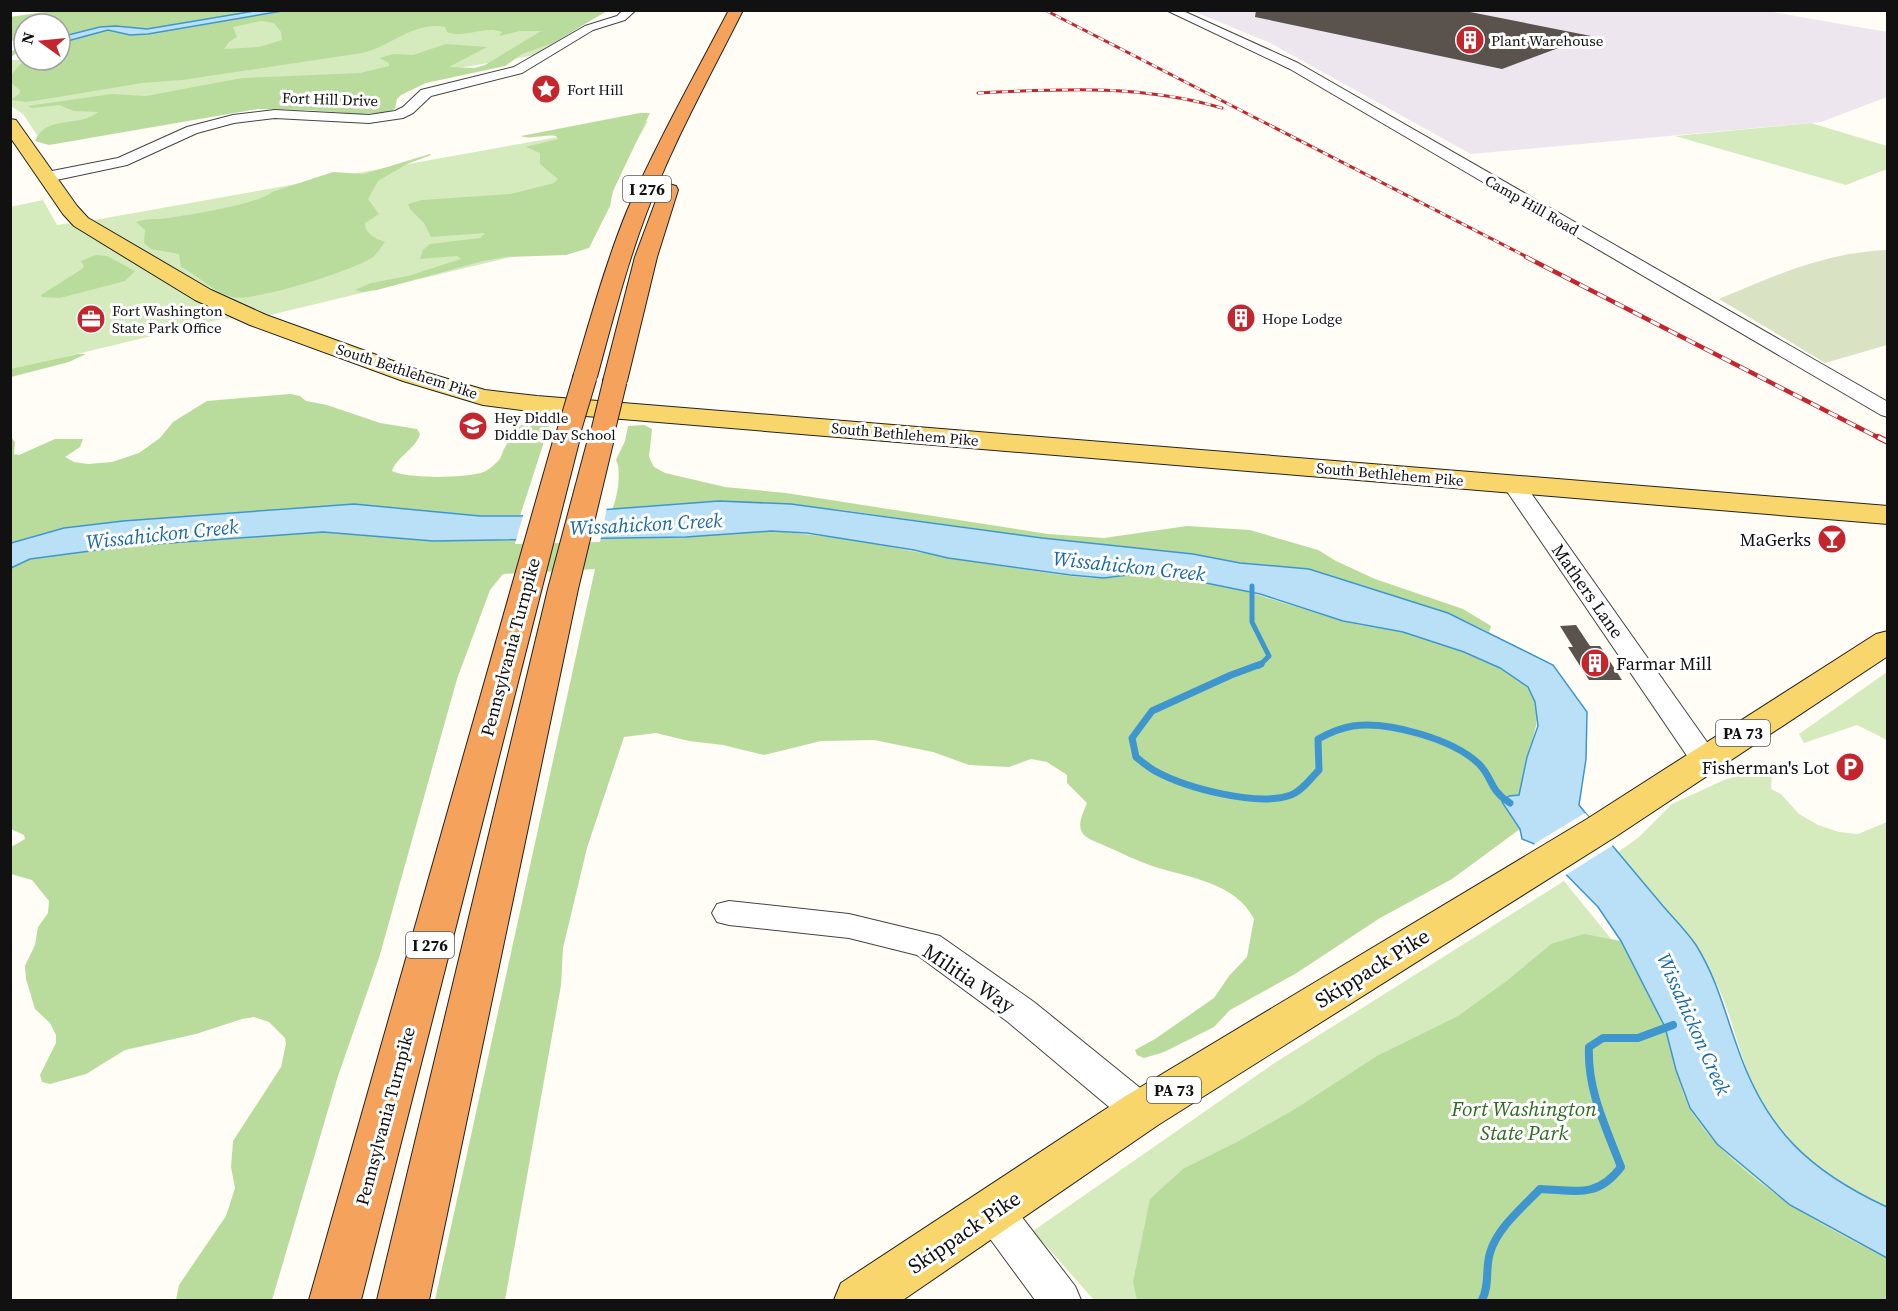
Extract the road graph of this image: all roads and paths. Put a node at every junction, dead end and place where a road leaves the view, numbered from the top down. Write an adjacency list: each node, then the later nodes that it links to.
1 (631, 10): 8 (street, Fort Hill Drive)
2 (735, 10): 12 (highway, Pennsylvania Turnpike / I 276, bridge)
3 (752, 10): 5 (highway)
4 (1171, 10): 9 (street, Camp Hill Road)
5 (703, 114)
6 (10, 124): 8 (main road, South Bethlehem Pike)
7 (678, 169): 12 (highway, Pennsylvania Turnpike / I 276, bridge)
8 (47, 177): 10 (main road, South Bethlehem Pike)
9 (1887, 411)
10 (1513, 484): 11 (main road, South Bethlehem Pike); 14 (street, Mathers Lane)
11 (1887, 515)
12 (544, 589): 18 (highway, Pennsylvania Turnpike / I 276); 19 (highway, Pennsylvania Turnpike / I 276)
13 (1887, 641): 14 (main road, Skippack Pike / PA 73)
14 (1704, 759): 16 (main road, Skippack Pike / PA 73)
15 (729, 914): 16 (street, Militia Way)
16 (1141, 1111): 17 (main road, Skippack Pike / PA 73)
17 (994, 1212): 20 (main road, Skippack Pike / PA 73); 21 (street)
18 (335, 1300)
19 (403, 1300)
20 (860, 1300)
21 (1059, 1300)

